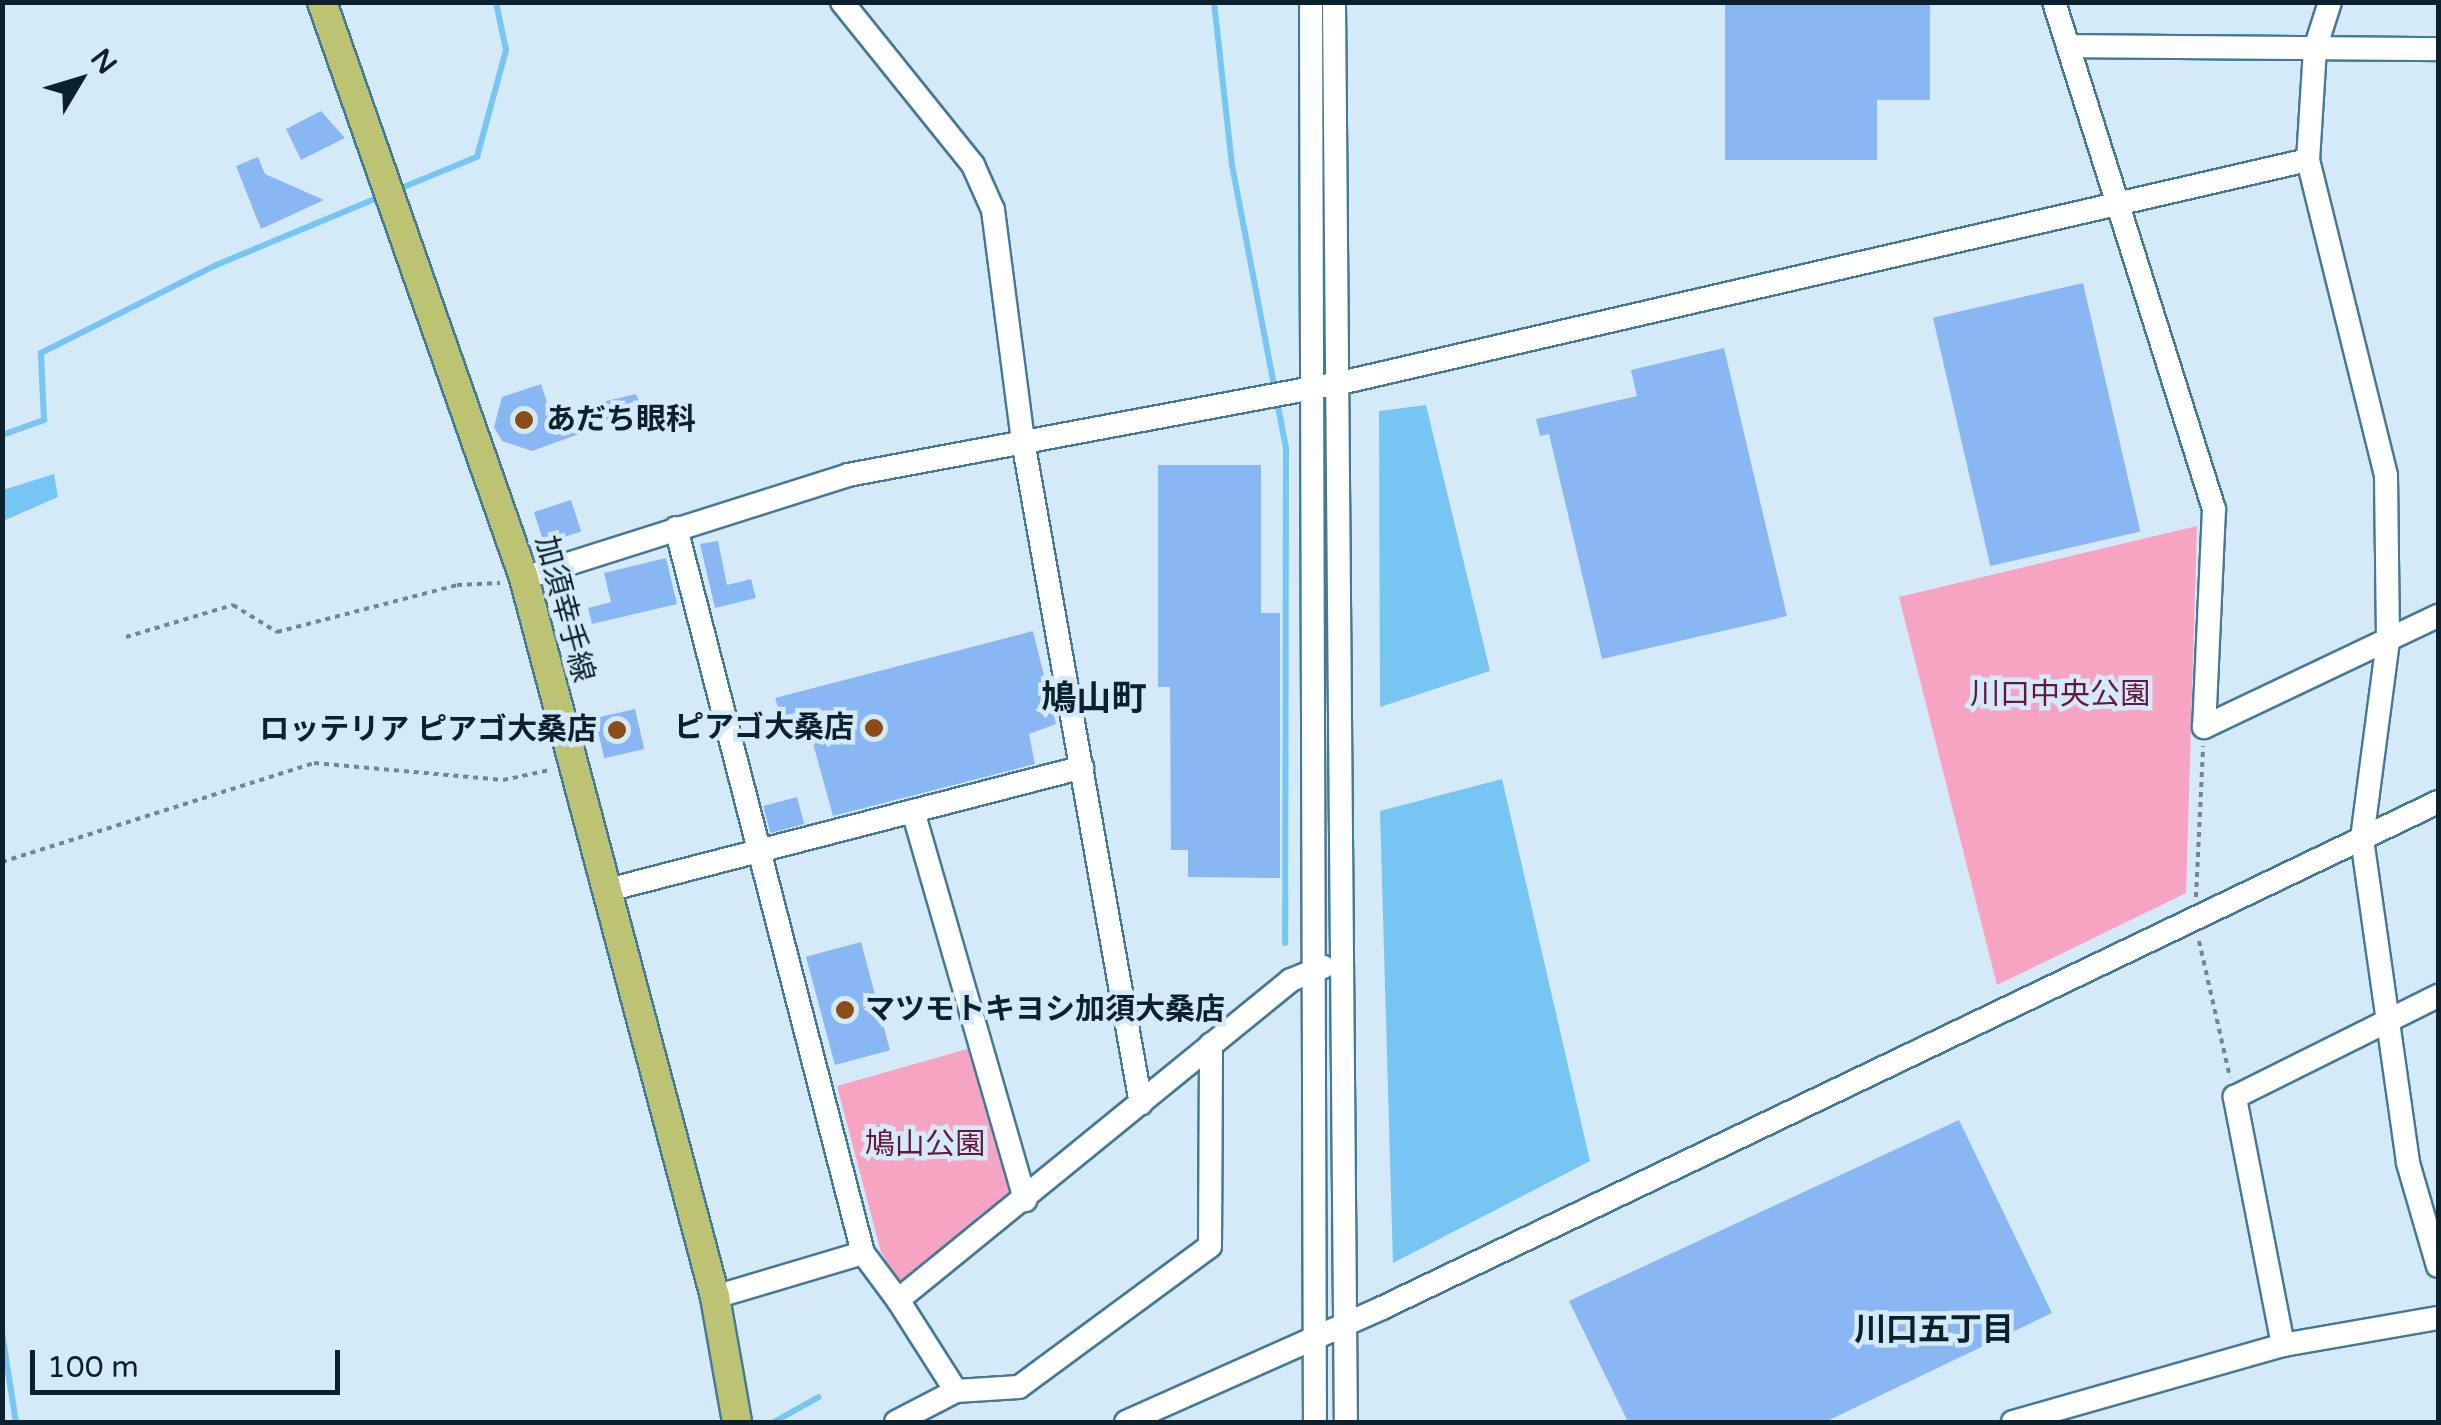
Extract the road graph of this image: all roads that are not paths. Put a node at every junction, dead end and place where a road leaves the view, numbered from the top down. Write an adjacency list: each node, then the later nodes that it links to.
1 (322, 2): 15 (main road, 加須幸手線)
2 (842, 2): 13 (street)
3 (1311, 2): 12 (street)
4 (1334, 2): 12 (street)
5 (2054, 2): 7 (street)
6 (2330, 2): 8 (street)
7 (2068, 46): 8 (street); 11 (street)
8 (2315, 49): 9 (street); 10 (street)
9 (2438, 49)
10 (2308, 160): 11 (street); 17 (street)
11 (2118, 205): 12 (street); 17 (street)
12 (1324, 386): 13 (street); 24 (street); 25 (street)
13 (1024, 441): 14 (street); 18 (street)
14 (676, 528): 15 (street); 22 (street)
15 (524, 578): 23 (main road, 加須幸手線)
16 (2438, 616): 17 (street)
17 (2388, 641): 21 (street)
18 (1082, 767): 20 (street); 29 (street)
19 (2438, 802): 21 (street)
20 (912, 811): 22 (street); 30 (street)
21 (2362, 839): 27 (street); 36 (street)
22 (761, 850): 23 (street); 31 (street)
23 (604, 891): 33 (main road, 加須幸手線)
24 (1337, 964): 25 (street); 36 (street)
25 (1312, 969): 28 (street); 37 (street)
26 (2438, 996): 27 (street)
27 (2388, 1022): 32 (street); 38 (street)
28 (1211, 1044): 29 (street); 39 (street)
29 (1141, 1104): 30 (street)
30 (1026, 1200): 34 (street)
31 (863, 1253): 33 (street); 34 (street)
32 (2438, 1266)
33 (715, 1297): 41 (main road, 加須幸手線)
34 (898, 1300): 39 (street)
35 (2438, 1318): 38 (street)
36 (1345, 1325): 37 (street); 45 (street)
37 (1312, 1340): 43 (street); 44 (street)
38 (2283, 1346): 40 (street)
39 (956, 1390): 42 (street)
40 (2040, 1418): 46 (street)
41 (737, 1422)
42 (896, 1422)
43 (1126, 1422)
44 (1315, 1422)
45 (1346, 1422)
46 (2012, 1422)

